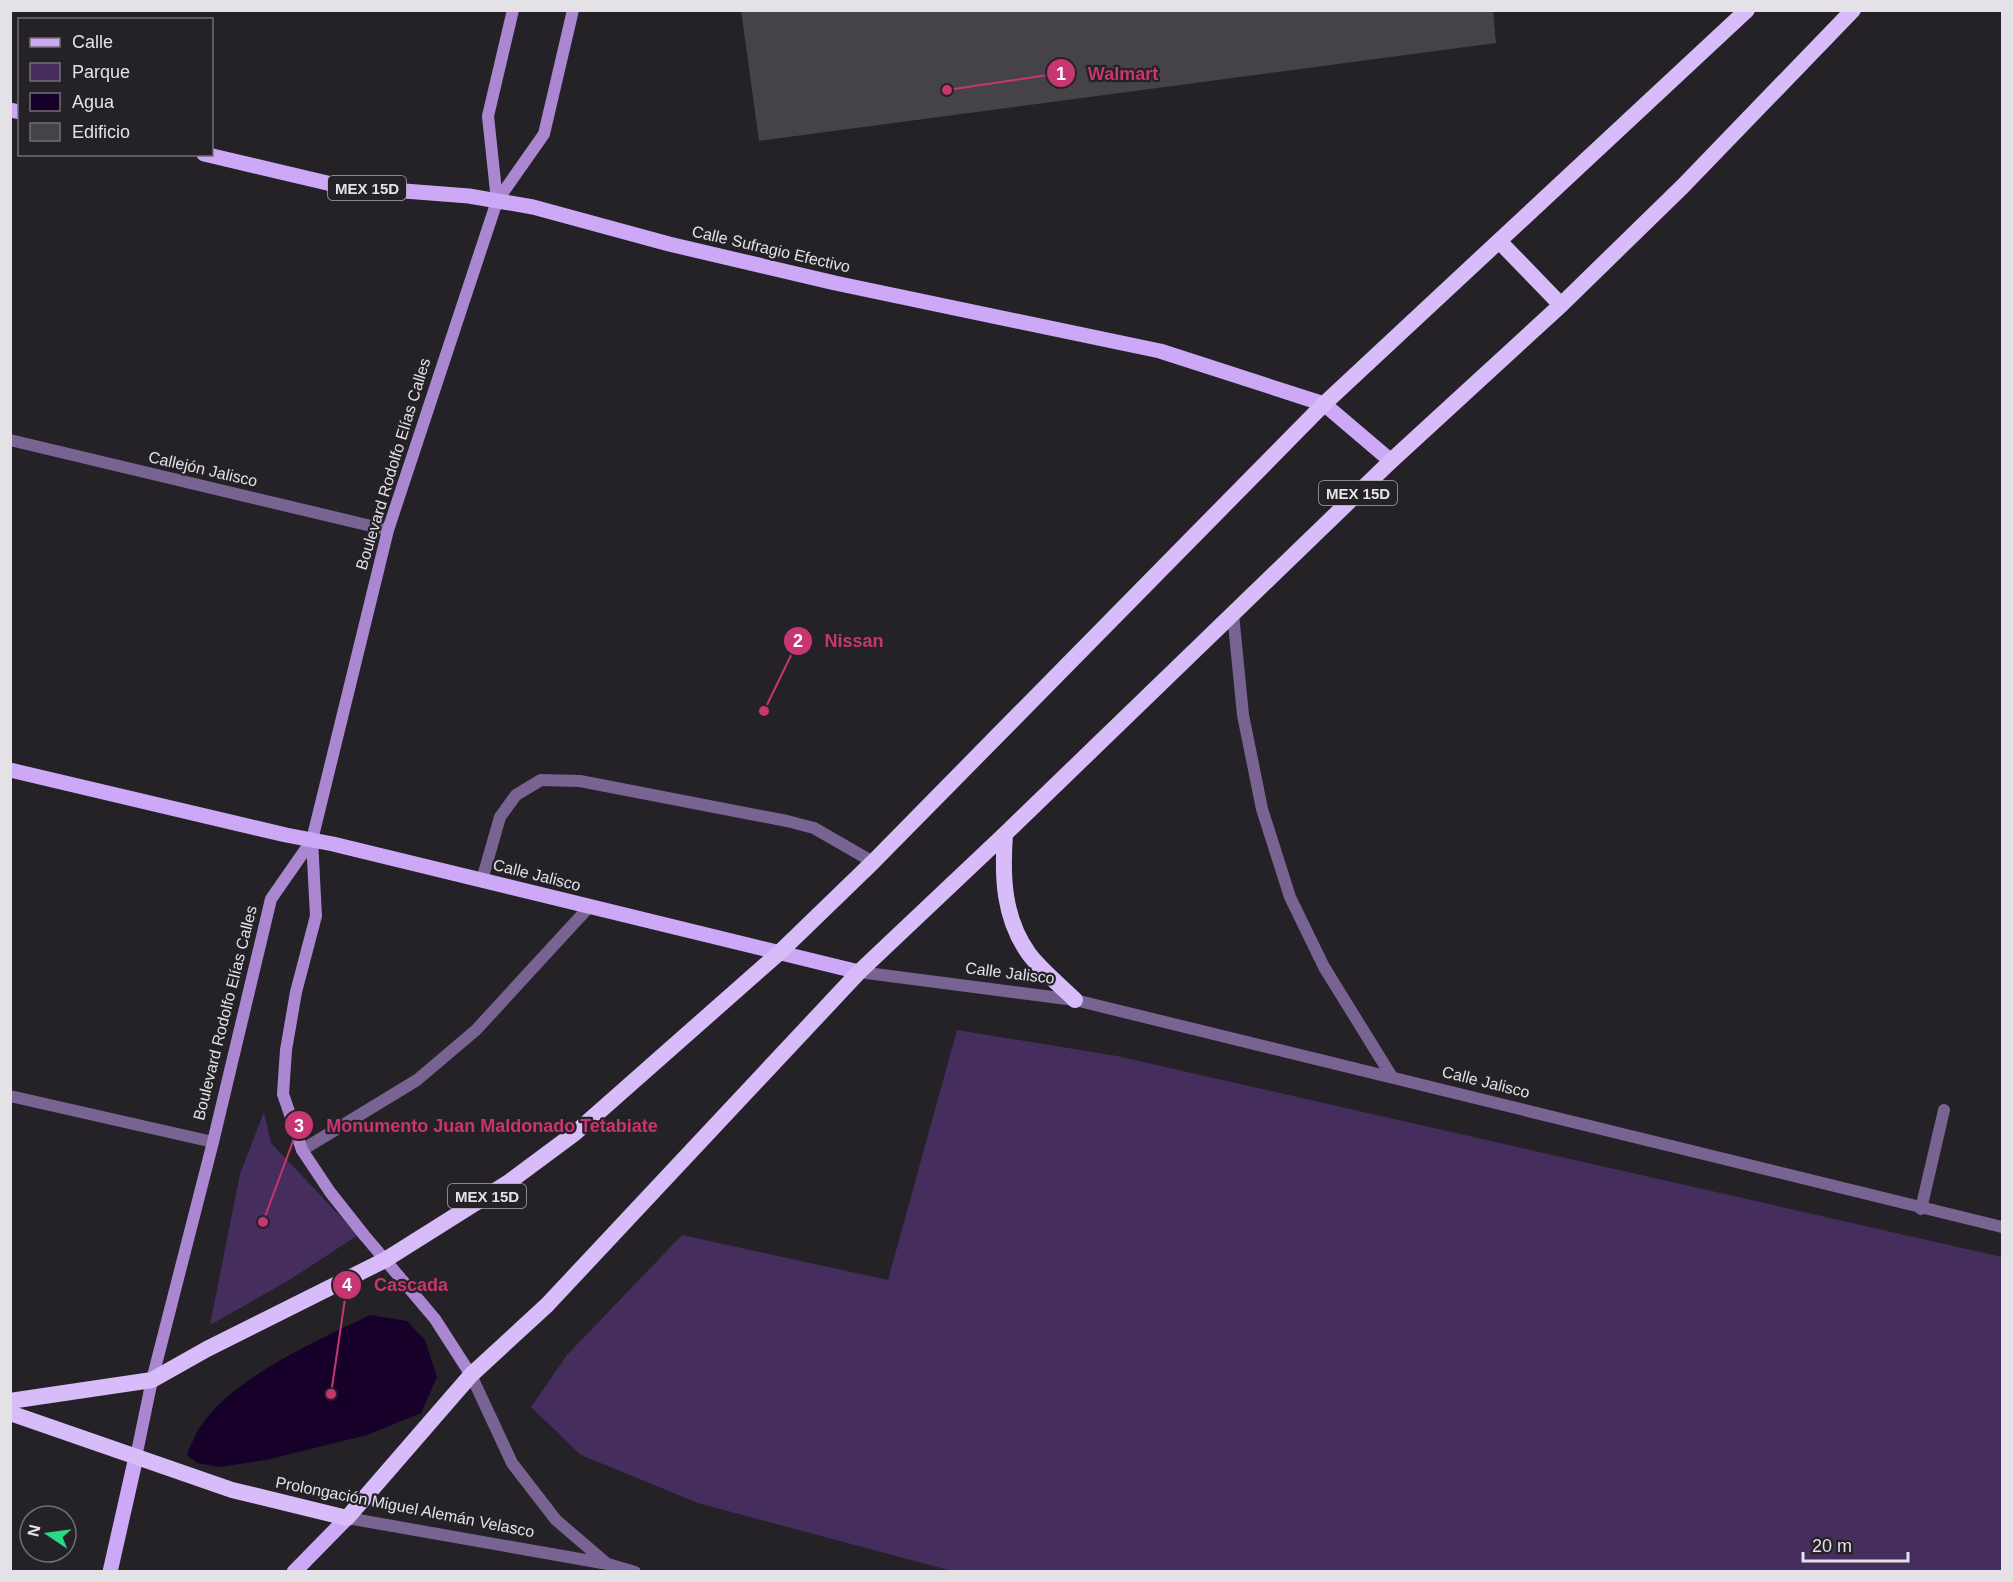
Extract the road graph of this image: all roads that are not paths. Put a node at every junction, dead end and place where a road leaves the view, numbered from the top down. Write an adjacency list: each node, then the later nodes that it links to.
1 (513, 10): 6 (main road, Boulevard Rodolfo Elías Calles)
2 (573, 10): 6 (main road, Boulevard Rodolfo Elías Calles)
3 (1747, 10): 7 (highway, MEX 15D)
4 (1854, 10): 8 (highway, MEX 15D)
5 (212, 156): 6 (main road, Calle Sufragio Efectivo / MEX 15D)
6 (497, 201): 9 (main road, Calle Sufragio Efectivo / MEX 15D); 12 (main road, Boulevard Rodolfo Elías Calles)
7 (1499, 241): 8 (highway); 9 (highway, MEX 15D)
8 (1561, 305): 11 (highway, MEX 15D)
9 (1324, 404): 11 (main road); 17 (highway, MEX 15D)
10 (10, 440): 12 (street, Callejón Jalisco)
11 (1391, 461): 13 (highway, MEX 15D)
12 (388, 530): 16 (main road, Boulevard Rodolfo Elías Calles)
13 (1233, 614): 15 (highway, MEX 15D); 23 (street)
14 (10, 770): 16 (main road, Calle Jalisco)
15 (1005, 834): 21 (highway, MEX 15D); 22 (highway)
16 (312, 840): 18 (main road, Calle Jalisco); 26 (main road, Boulevard Rodolfo Elías Calles); 27 (main road)
17 (873, 862): 18 (street); 20 (highway, MEX 15D)
18 (482, 880): 19 (main road, Calle Jalisco)
19 (590, 906): 20 (main road, Calle Jalisco); 27 (street)
20 (780, 952): 21 (main road, Calle Jalisco); 30 (highway, MEX 15D)
21 (859, 972): 22 (street, Calle Jalisco); 31 (highway, MEX 15D)
22 (1075, 1000): 23 (street, Calle Jalisco)
23 (1392, 1077): 28 (street, Calle Jalisco)
24 (10, 1096): 26 (street)
25 (1944, 1110): 28 (street)
26 (213, 1142): 32 (main road, Boulevard Rodolfo Elías Calles)
27 (302, 1150): 30 (main road)
28 (1921, 1209): 29 (street, Calle Jalisco)
29 (2002, 1227)
30 (385, 1260): 31 (main road); 32 (highway, MEX 15D)
31 (471, 1375): 36 (highway, MEX 15D); 37 (street)
32 (152, 1380): 33 (highway, MEX 15D); 35 (main road, Boulevard Rodolfo Elías Calles)
33 (10, 1401)
34 (10, 1413): 35 (highway, Prolongación Miguel Alemán Velasco)
35 (136, 1457): 36 (highway, Prolongación Miguel Alemán Velasco); 38 (main road, Boulevard Rodolfo Elías Calles)
36 (347, 1518): 37 (street, Prolongación Miguel Alemán Velasco); 39 (main road)
37 (609, 1564): 40 (street, Prolongación Miguel Alemán Velasco)
38 (110, 1572)
39 (294, 1572)
40 (635, 1572)

